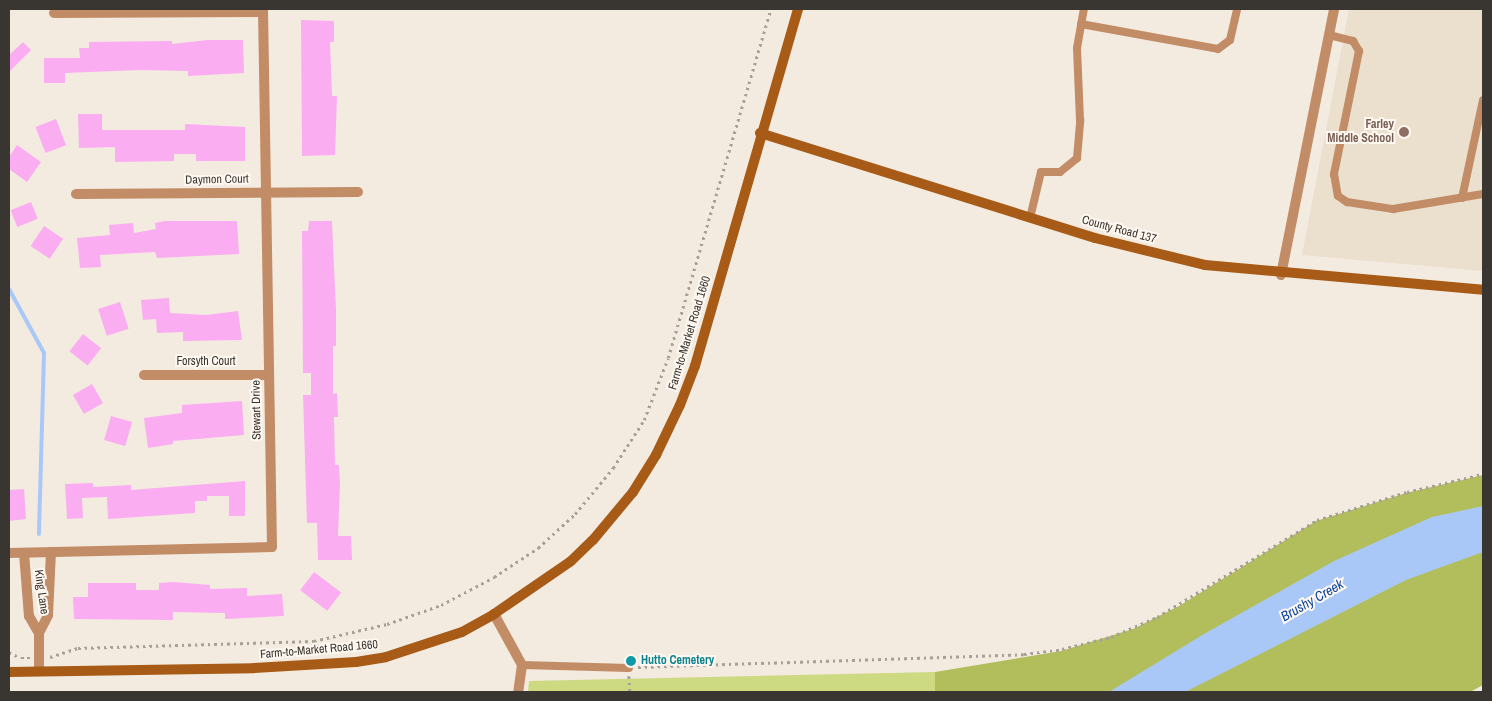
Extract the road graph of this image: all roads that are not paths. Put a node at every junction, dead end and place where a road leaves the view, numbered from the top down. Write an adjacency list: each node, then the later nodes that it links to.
1 (798, 9): 10 (main road, Farm-to-Market Road 1660)
2 (1084, 9): 7 (lane)
3 (1236, 9): 7 (lane)
4 (1334, 9): 8 (street)
5 (263, 10): 6 (street); 11 (street, Stewart Drive)
6 (54, 13)
7 (1081, 24): 16 (lane)
8 (1329, 35): 15 (lane); 17 (street)
9 (1483, 100): 15 (lane)
10 (760, 133): 16 (main road, County Road 137); 24 (main road, Farm-to-Market Road 1660)
11 (266, 192): 12 (street, Daymon Court); 13 (street, Daymon Court); 19 (street, Stewart Drive)
12 (358, 192)
13 (76, 194)
14 (1483, 194): 15 (lane)
15 (1462, 198)
16 (1030, 218): 17 (main road, County Road 137)
17 (1281, 275): 18 (main road, County Road 137)
18 (1483, 290)
19 (269, 374): 20 (street, Forsyth Court); 21 (street, Stewart Drive)
20 (144, 375)
21 (51, 552): 23 (street, Stewart Drive); 25 (street, King Lane)
22 (9, 553): 23 (street, Stewart Drive)
23 (24, 553): 25 (street, King Lane)
24 (494, 614): 26 (street); 28 (main road, Farm-to-Market Road 1660)
25 (39, 633): 28 (street, King Lane)
26 (522, 665): 27 (lane); 30 (street)
27 (629, 668)
28 (39, 670): 29 (main road, Farm-to-Market Road 1660)
29 (9, 672)
30 (518, 692)

